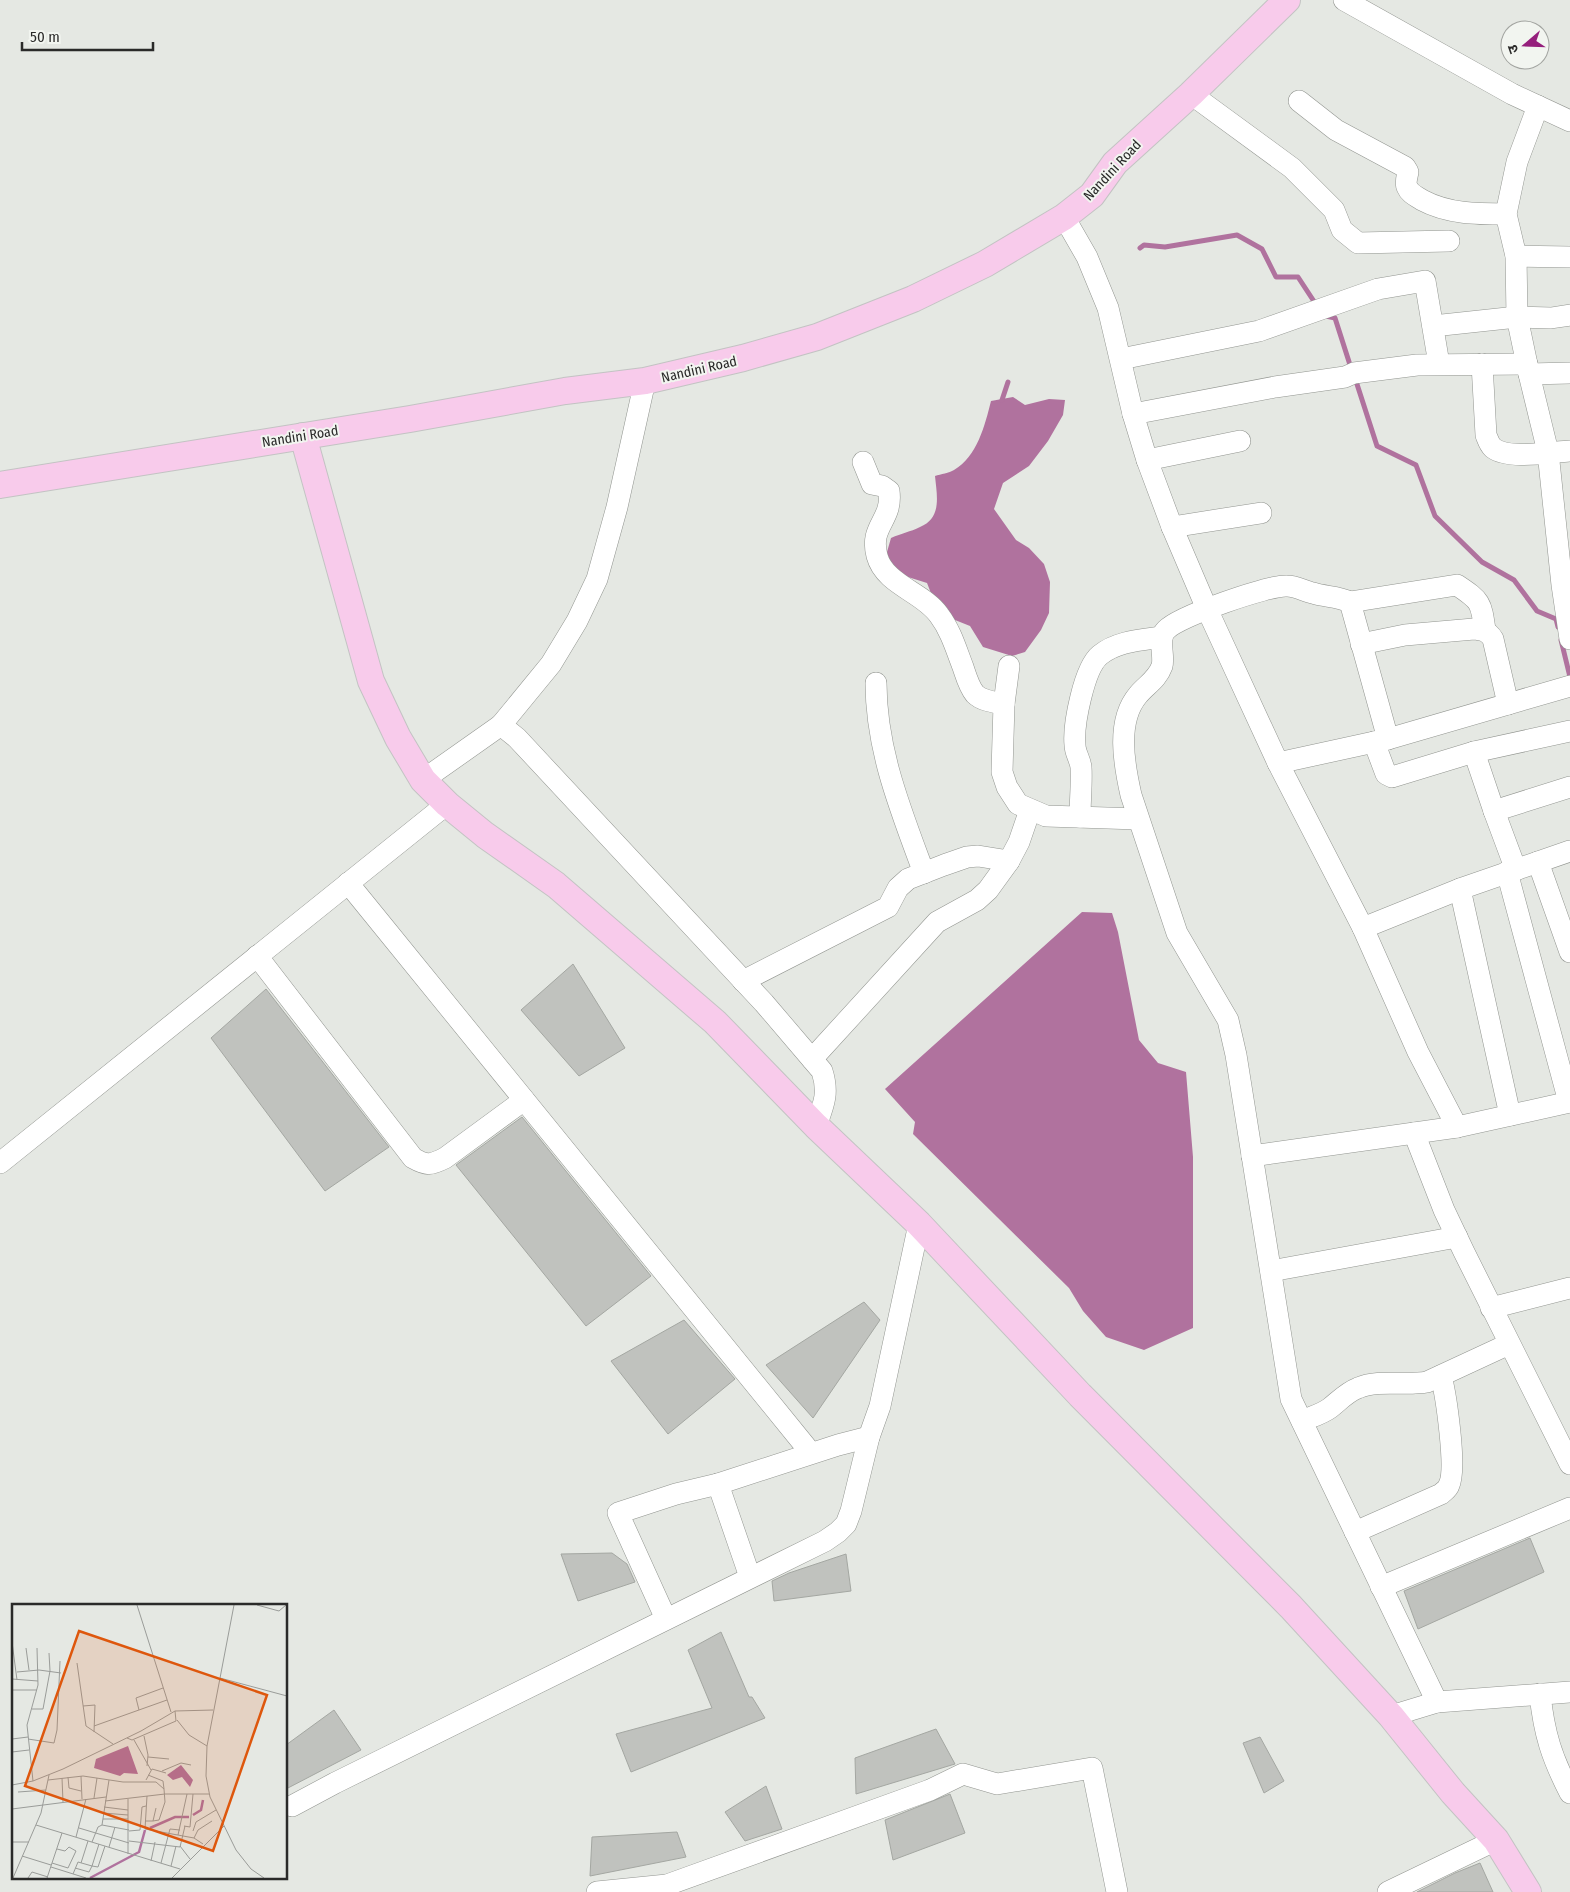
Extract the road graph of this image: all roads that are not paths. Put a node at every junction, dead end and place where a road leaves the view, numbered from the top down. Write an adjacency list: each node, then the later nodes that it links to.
1 (1287, 0): 3 (main road, Nandini Road)
2 (1344, 0): 5 (street)
3 (1191, 94): 8 (main road, Nandini Road); 9 (street)
4 (1299, 101): 7 (street)
5 (1538, 106): 6 (street); 7 (street)
6 (1570, 121)
7 (1506, 214): 10 (street)
8 (1064, 217): 15 (street); 20 (main road, Nandini Road)
9 (1449, 241)
10 (1516, 256): 11 (street); 13 (street)
11 (1570, 257)
12 (1570, 315): 13 (street)
13 (1518, 317): 14 (street); 18 (street)
14 (1433, 326): 15 (street); 16 (street)
15 (1121, 359): 21 (street)
16 (1439, 364): 17 (street); 21 (street)
17 (1482, 364): 18 (street); 25 (street)
18 (1528, 369): 19 (street); 25 (street)
19 (1570, 373)
20 (645, 381): 22 (main road, Nandini Road); 43 (street)
21 (1133, 414): 26 (street)
22 (303, 436): 28 (main road, Nandini Road); 48 (main road)
23 (1240, 442): 26 (street)
24 (1570, 451): 25 (street)
25 (1548, 452): 31 (street)
26 (1147, 460): 30 (street)
27 (863, 462): 41 (street)
28 (0, 485)
29 (1261, 514): 30 (street)
30 (1172, 527): 33 (street)
31 (1566, 584): 36 (street)
32 (1350, 602): 33 (street); 34 (street); 37 (street)
33 (1207, 609): 35 (street); 47 (street)
34 (1485, 630): 37 (street); 42 (street)
35 (1162, 637): 53 (street); 54 (street)
36 (1570, 639)
37 (1361, 644): 45 (street)
38 (1009, 666): 41 (street)
39 (876, 683): 59 (street)
40 (1570, 686): 42 (street)
41 (1004, 704): 51 (street)
42 (1508, 704): 45 (street)
43 (501, 726): 48 (street); 65 (street)
44 (1570, 730): 46 (street)
45 (1381, 741): 46 (street); 47 (street)
46 (1474, 752): 52 (street)
47 (1278, 763): 62 (street)
48 (423, 780): 50 (main road)
49 (1570, 787): 52 (street)
50 (446, 804): 60 (street); 70 (main road)
51 (1030, 810): 53 (street); 56 (street)
52 (1494, 811): 58 (street)
53 (1080, 817): 54 (street)
54 (1138, 819): 73 (street)
55 (1570, 851): 57 (street)
56 (1009, 861): 59 (street); 66 (street)
57 (1538, 862): 58 (street); 63 (street)
58 (1511, 871): 61 (street); 68 (street)
59 (924, 873): 65 (street)
60 (348, 883): 64 (street); 67 (street)
61 (1460, 889): 62 (street); 69 (street)
62 (1363, 928): 71 (street)
63 (1570, 952)
64 (257, 956): 67 (street); 74 (street)
65 (743, 981): 66 (street)
66 (812, 1059): 70 (street)
67 (524, 1100): 84 (street)
68 (1570, 1102): 69 (street)
69 (1510, 1115): 71 (street)
70 (816, 1126): 75 (main road)
71 (1458, 1127): 72 (street)
72 (1414, 1133): 73 (street); 76 (street)
73 (1252, 1156): 77 (street)
74 (0, 1163)
75 (919, 1224): 83 (street); 95 (main road)
76 (1457, 1237): 77 (street); 79 (street)
77 (1271, 1271): 82 (street)
78 (1570, 1288): 79 (street)
79 (1491, 1308): 80 (street)
80 (1509, 1344): 81 (street); 85 (street)
81 (1441, 1376): 82 (street); 88 (street)
82 (1302, 1421): 88 (street)
83 (869, 1437): 84 (street); 89 (street)
84 (811, 1453): 86 (street)
85 (1570, 1464)
86 (718, 1484): 89 (street); 91 (street)
87 (1570, 1508): 90 (street)
88 (1355, 1532): 90 (street)
89 (750, 1577): 91 (street)
90 (1381, 1587): 94 (street)
91 (666, 1618): 97 (street)
92 (1570, 1692): 93 (street)
93 (1540, 1694): 94 (street); 96 (street)
94 (1437, 1702): 95 (street)
95 (1392, 1716): 98 (main road)
96 (1570, 1793)
97 (292, 1806)
98 (1496, 1840): 102 (street); 103 (main road)
99 (668, 1889): 100 (street); 101 (street)
100 (597, 1892)
101 (1117, 1892)
102 (1388, 1892)
103 (1528, 1892)

